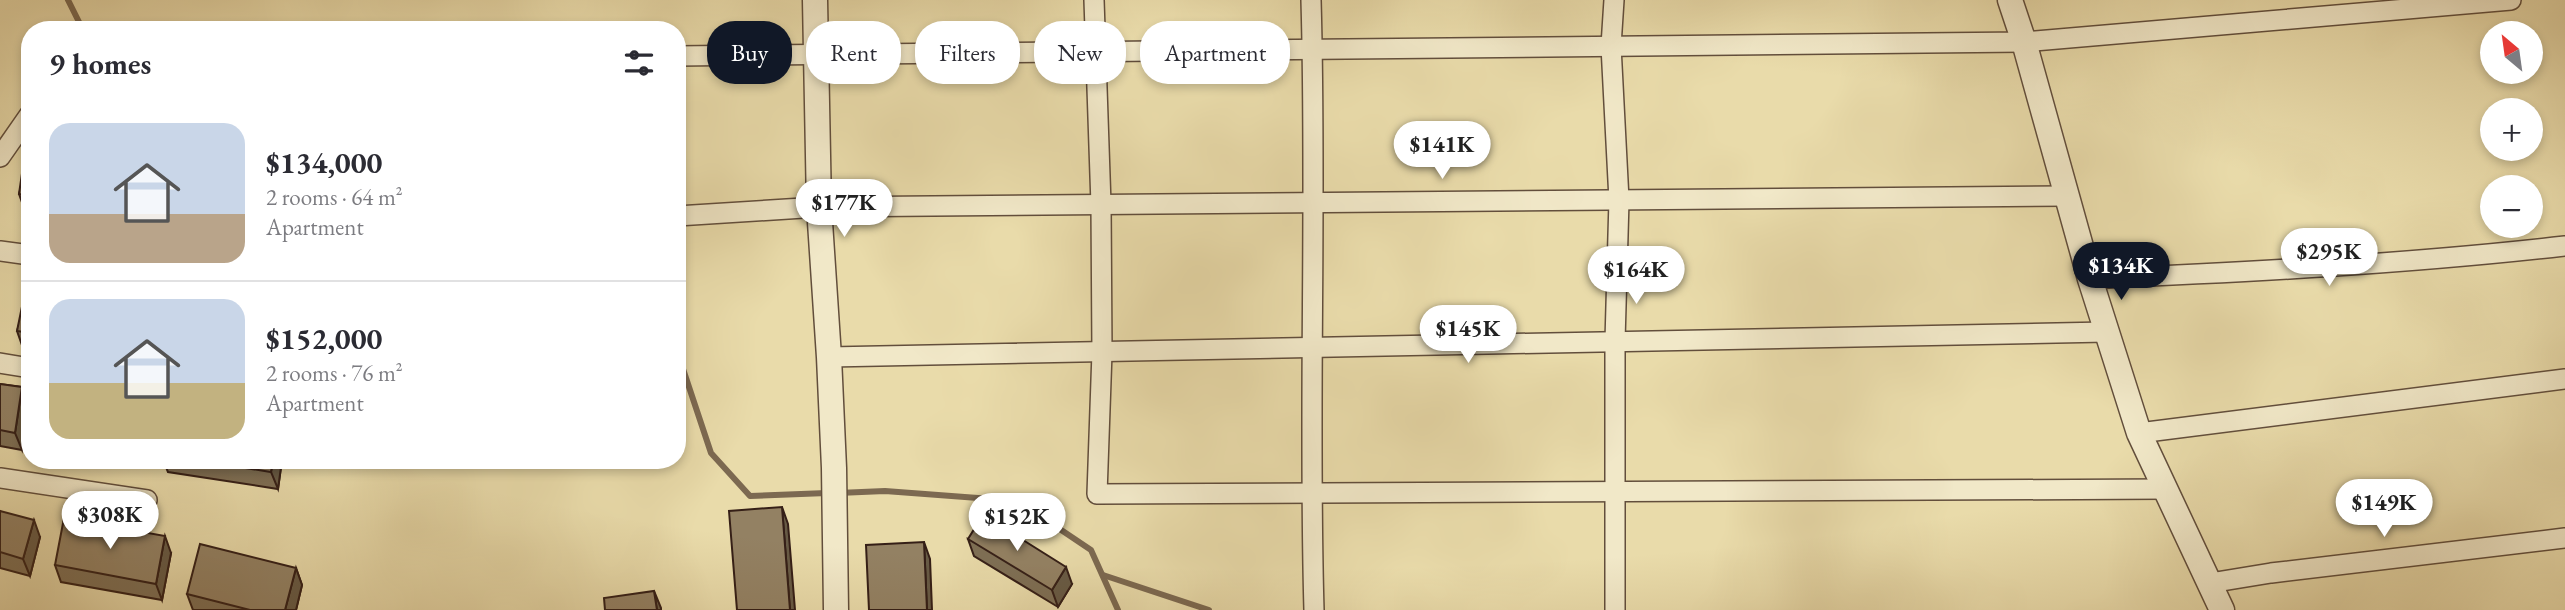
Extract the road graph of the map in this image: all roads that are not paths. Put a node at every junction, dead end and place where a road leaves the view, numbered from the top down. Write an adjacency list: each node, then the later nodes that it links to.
1 (815, 0): 7 (street)
2 (1094, 0): 8 (street)
3 (1311, 0): 11 (street)
4 (1614, 0): 10 (street)
5 (2010, 0): 9 (street)
6 (2511, 0): 9 (street)
7 (815, 21)
8 (1095, 21)
9 (2024, 42): 10 (street); 21 (street)
10 (1611, 46): 11 (street); 22 (street)
11 (1312, 51): 12 (street); 23 (street)
12 (1126, 53)
13 (1034, 54): 14 (street)
14 (901, 56)
15 (686, 57): 16 (street)
16 (806, 57)
17 (817, 84): 25 (street)
18 (1097, 84): 24 (street)
19 (21, 127): 20 (street)
20 (0, 157)
21 (2066, 195): 22 (street); 30 (street)
22 (1619, 200): 23 (street); 32 (street)
23 (1313, 202): 24 (street); 33 (street)
24 (1101, 205): 25 (street); 34 (street)
25 (819, 207): 26 (street); 35 (street)
26 (686, 215)
27 (2565, 246): 30 (street)
28 (0, 251): 29 (street)
29 (21, 254)
30 (2090, 279): 31 (street)
31 (2106, 332): 32 (street); 39 (street)
32 (1615, 341): 33 (street); 42 (street)
33 (1313, 348): 34 (street); 43 (street)
34 (1102, 352): 35 (street); 43 (street)
35 (830, 357): 48 (street)
36 (0, 363): 37 (street)
37 (21, 366)
38 (2565, 379): 39 (street)
39 (2139, 433): 41 (street)
40 (0, 478): 44 (street)
41 (2166, 489): 42 (street); 46 (street)
42 (1616, 492): 43 (street); 50 (street)
43 (1311, 493): 49 (street)
44 (147, 500)
45 (2565, 538): 46 (street)
46 (2210, 583): 47 (street)
47 (2221, 609)
48 (836, 610)
49 (1314, 610)
50 (1615, 610)

